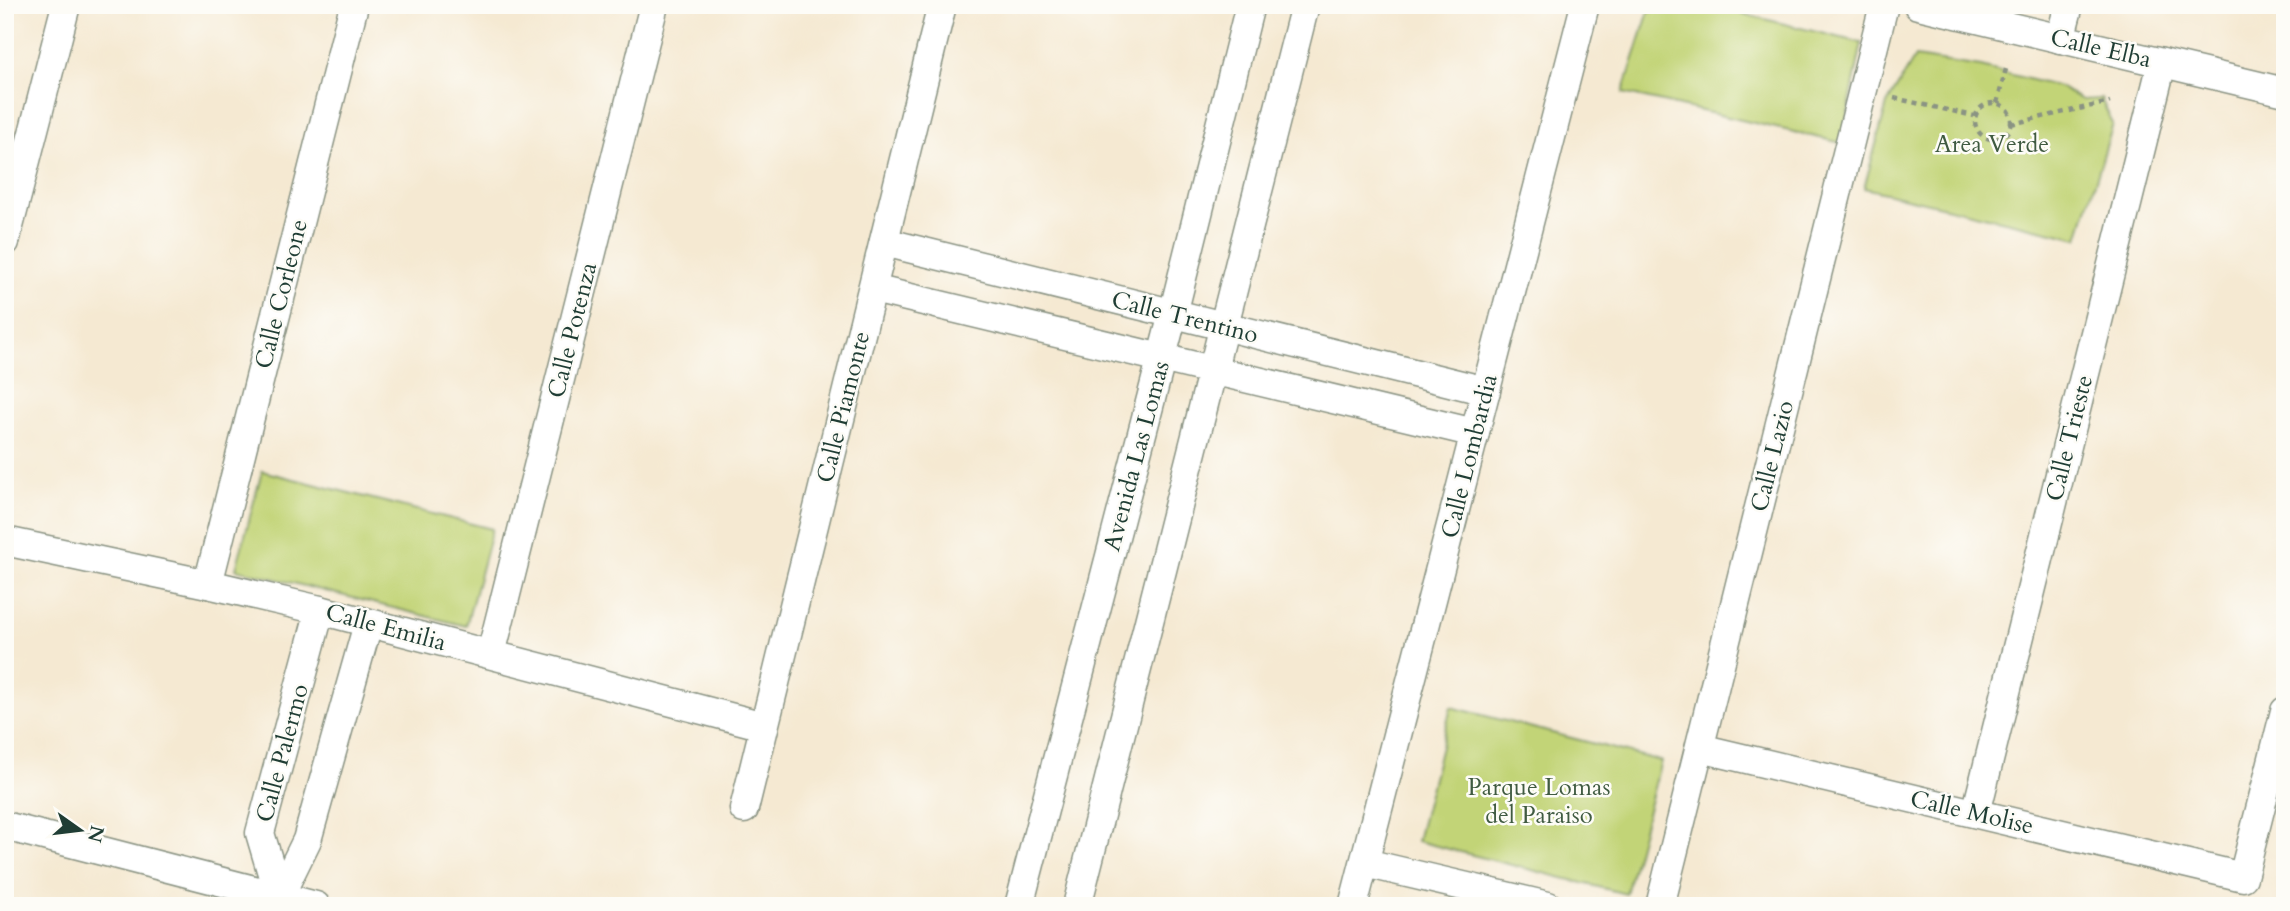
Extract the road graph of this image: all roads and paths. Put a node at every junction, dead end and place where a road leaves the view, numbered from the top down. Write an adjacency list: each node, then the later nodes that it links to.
1 (66, 5): 21 (street)
2 (354, 5): 31 (street, Calle Corleone)
3 (654, 5): 34 (street, Calle Potenza)
4 (943, 5): 22 (street, Calle Piamonte)
5 (1250, 5): 24 (street, Avenida Las Lomas)
6 (1306, 5): 25 (street)
7 (1585, 5): 28 (street, Calle Lombardia)
8 (1884, 5): 37 (street, Calle Lazio)
9 (1918, 5): 11 (street, Calle Elba)
10 (2069, 5): 12 (street)
11 (2010, 16): 12 (street, Calle Elba)
12 (2060, 39): 13 (street, Calle Elba)
13 (2162, 63): 15 (street, Calle Elba); 39 (street, Calle Trieste)
14 (2007, 65): 18 (path)
15 (2285, 92)
16 (1883, 96): 19 (path)
17 (2110, 102): 20 (path)
18 (1997, 103): 19 (path); 20 (path)
19 (1975, 116): 20 (path)
20 (2011, 124)
21 (5, 242)
22 (884, 242): 23 (street, Calle Piamonte); 24 (street, Calle Trentino)
23 (873, 289): 26 (street, Calle Trentino); 36 (street, Calle Piamonte)
24 (1174, 314): 25 (street, Calle Trentino); 26 (street, Avenida Las Lomas)
25 (1224, 327): 27 (street); 28 (street, Calle Trentino)
26 (1162, 359): 27 (street, Calle Trentino); 44 (street, Avenida Las Lomas)
27 (1213, 371): 29 (street, Calle Trentino); 45 (street)
28 (1486, 391): 29 (street, Calle Lombardia)
29 (1475, 433): 41 (street, Calle Lombardia)
30 (5, 541): 31 (street, Calle Emilia)
31 (208, 584): 32 (street, Calle Emilia)
32 (320, 610): 33 (street, Calle Emilia); 42 (street, Calle Palermo)
33 (368, 624): 34 (street, Calle Emilia); 42 (street, Calle Palermo)
34 (491, 654): 36 (street, Calle Emilia)
35 (2285, 711): 39 (street, Calle Molise)
36 (764, 726): 38 (street, Calle Piamonte)
37 (1700, 748): 39 (street, Calle Molise); 48 (street, Calle Lazio)
38 (744, 810)
39 (1976, 813)
40 (5, 826): 42 (street)
41 (1365, 863): 46 (street, Calle Lombardia); 47 (street)
42 (278, 901): 43 (street)
43 (316, 906)
44 (1019, 906)
45 (1077, 906)
46 (1353, 906)
47 (1548, 906)
48 (1660, 906)

